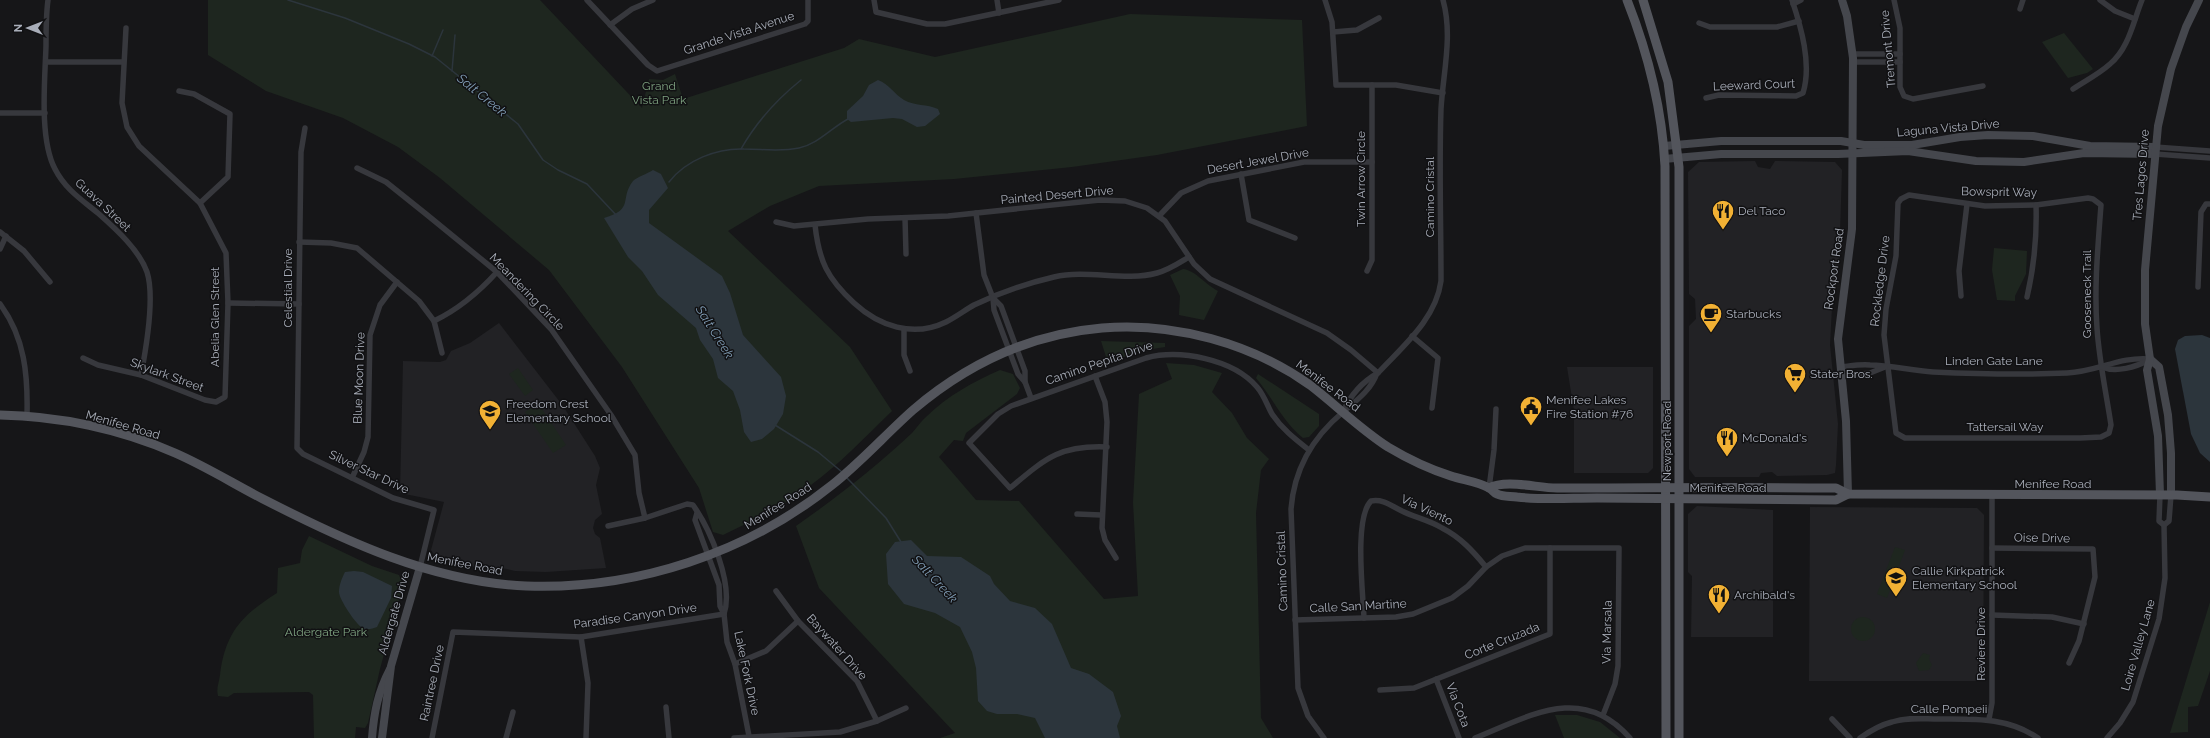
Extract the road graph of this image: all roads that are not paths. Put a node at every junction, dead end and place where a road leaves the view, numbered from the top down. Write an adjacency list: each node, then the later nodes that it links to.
1 (48, 0): 32 (street, Guava Street)
2 (587, 0): 26 (street)
3 (653, 0): 26 (street)
4 (808, 0): 26 (street, Grande Vista Avenue)
5 (874, 0): 21 (street)
6 (997, 0): 21 (street)
7 (1057, 0): 21 (street)
8 (1325, 0): 28 (street)
9 (1443, 0): 40 (street, Camino Cristal)
10 (1627, 0): 47 (main road, Newport Road)
11 (1643, 0): 46 (main road, Newport Road)
12 (1801, 0): 19 (street)
13 (1842, 0): 31 (street, Rockport Road)
14 (1894, 0): 30 (street, Tremont Drive)
15 (2023, 0): 20 (street)
16 (2100, 0): 23 (street)
17 (2142, 0): 23 (street)
18 (2199, 0): 48 (street, Tres Lagos Drive)
19 (1793, 2): 24 (street)
20 (2020, 9)
21 (999, 13)
22 (1379, 18): 28 (street)
23 (2135, 19): 38 (street)
24 (1799, 22): 25 (street); 41 (street, Leeward Court)
25 (1699, 23)
26 (610, 25)
27 (126, 28): 33 (street, Abelia Glen Street)
28 (1333, 32): 36 (street)
29 (1878, 54): 30 (street); 31 (street); 34 (street)
30 (1900, 54): 35 (street, Tremont Drive)
31 (1852, 58): 34 (street); 45 (street, Rockport Road)
32 (46, 62): 33 (street); 43 (street, Guava Street)
33 (124, 62): 59 (street, Abelia Glen Street)
34 (1878, 62): 35 (street)
35 (1900, 62): 37 (street, Tremont Drive)
36 (1372, 85): 40 (street); 54 (street, Twin Arrow Circle)
37 (1983, 86)
38 (2073, 89)
39 (179, 91): 59 (street)
40 (1443, 93): 89 (street, Camino Cristal)
41 (1706, 98)
42 (0, 113): 43 (street)
43 (45, 113): 101 (street, Guava Street)
44 (306, 128): 72 (street, Celestial Drive)
45 (1852, 143): 46 (street, Laguna Vista Drive); 48 (street, Laguna Vista Drive); 50 (street, Rockport Road)
46 (1678, 144): 47 (street, Laguna Vista Drive); 51 (main road, Newport Road)
47 (1664, 146): 53 (main road, Newport Road)
48 (2155, 150): 49 (street, Laguna Vista Drive); 50 (street, Laguna Vista Drive); 52 (street, Laguna Vista Drive); 93 (street, Tres Lagos Drive)
49 (2210, 151)
50 (1852, 152): 51 (street, Laguna Vista Drive); 95 (street, Rockport Road)
51 (1679, 158): 53 (street, Laguna Vista Drive); 118 (main road, Newport Road)
52 (2210, 158)
53 (1664, 159): 117 (main road, Newport Road)
54 (1372, 162): 56 (street, Desert Jewel Drive); 76 (street, Twin Arrow Circle)
55 (357, 168): 77 (street, Meandering Circle)
56 (1241, 174): 64 (street, Desert Jewel Drive); 70 (street)
57 (1901, 199): 60 (street, Bowsprit Way); 96 (street, Rockledge Drive)
58 (2098, 202): 62 (street, Bowsprit Way); 97 (street, Gooseneck Trail)
59 (200, 203): 84 (street, Abelia Glen Street)
60 (1967, 204): 62 (street, Bowsprit Way); 81 (street)
61 (2210, 204): 80 (street)
62 (2036, 205): 82 (street)
63 (976, 213): 64 (street, Painted Desert Drive); 65 (street, Painted Desert Drive); 83 (street)
64 (1159, 216): 75 (street, Painted Desert Drive)
65 (905, 218): 67 (street, Painted Desert Drive); 74 (street)
66 (776, 222): 67 (street, Painted Desert Drive)
67 (815, 225): 88 (street)
68 (0, 232): 69 (street)
69 (6, 236): 71 (street); 73 (street); 78 (street)
70 (1295, 238)
71 (0, 240)
72 (299, 242): 79 (street); 86 (street, Celestial Drive)
73 (0, 249)
74 (906, 254)
75 (1190, 257): 83 (street); 99 (street, Painted Desert Drive)
76 (1367, 271)
77 (497, 272): 87 (street); 129 (street, Meandering Circle)
78 (50, 282)
79 (397, 282): 87 (street); 116 (street, Blue Moon Drive)
80 (2198, 286)
81 (1961, 296)
82 (2027, 297)
83 (993, 298): 88 (street); 90 (street)
84 (228, 303): 86 (street); 105 (street, Abelia Glen Street)
85 (0, 304): 110 (street)
86 (299, 304): 114 (street, Celestial Drive)
87 (434, 322): 91 (street)
88 (904, 329): 98 (street)
89 (1412, 336): 99 (street, Camino Cristal); 106 (street)
90 (1013, 349): 104 (street); 108 (main road, Menifee Road); 135 (main road, Menifee Road)
91 (442, 353)
92 (83, 358): 101 (street, Skylark Street)
93 (2150, 359): 97 (street, Linden Gate Lane); 121 (street, Tres Lagos Drive); 122 (street, Tres Lagos Drive)
94 (1863, 365): 95 (street, Linden Gate Lane); 96 (street, Linden Gate Lane); 100 (street)
95 (1840, 367): 103 (street, Rockport Road)
96 (1887, 367): 97 (street, Linden Gate Lane); 100 (street, Linden Gate Lane); 112 (street, Rockledge Drive)
97 (2102, 367): 111 (street, Gooseneck Trail)
98 (910, 371)
99 (1378, 373): 108 (street, Camino Cristal)
100 (1864, 374): 103 (street, Linden Gate Lane)
101 (141, 375): 105 (street, Skylark Street)
102 (1095, 376): 104 (street, Camino Pepita Drive); 113 (street); 115 (street, Camino Pepita Drive)
103 (1841, 376): 120 (street, Rockport Road)
104 (1031, 398): 113 (street, Camino Pepita Drive)
105 (221, 401)
106 (1432, 408)
107 (1496, 409): 119 (street)
108 (1343, 412): 115 (street, Camino Cristal); 119 (main road, Menifee Road)
109 (0, 415): 110 (main road, Menifee Road)
110 (27, 416): 138 (main road, Menifee Road)
111 (2109, 433): 112 (street, Tattersail Way)
112 (1900, 437)
113 (1107, 447): 128 (street)
114 (297, 448): 116 (street, Silver Star Drive)
115 (1309, 450): 145 (street, Camino Cristal)
116 (352, 478): 138 (street, Silver Star Drive)
117 (1666, 486): 118 (main road, Menifee Road); 119 (main road, Menifee Road); 125 (main road, Newport Road)
118 (1679, 486): 120 (main road, Menifee Road); 126 (main road, Newport Road)
119 (1489, 488): 125 (main road, Menifee Road)
120 (1848, 494): 123 (main road, Menifee Road); 126 (main road, Menifee Road)
121 (2160, 495): 122 (main road, Menifee Road); 123 (main road, Menifee Road); 130 (street, Loire Valley Lane)
122 (2171, 495): 124 (main road, Menifee Road); 130 (street, Loire Valley Lane)
123 (1992, 496): 134 (street, Reviere Drive)
124 (2210, 497)
125 (1666, 499): 126 (main road, Menifee Road); 174 (main road, Newport Road)
126 (1680, 499): 175 (main road, Newport Road)
127 (1077, 514): 128 (street)
128 (1101, 515): 136 (street)
129 (645, 518): 131 (street); 135 (street, Lake Fork Drive)
130 (2164, 525): 179 (street, Loire Valley Lane)
131 (608, 526)
132 (1550, 548): 133 (street, Calle San Martine); 137 (street, Calle San Martine); 153 (street, Corte Cruzada)
133 (1619, 548): 158 (street, Via Marsala)
134 (1992, 548): 143 (street, Reviere Drive); 147 (street, Oise Drive)
135 (713, 554): 138 (main road, Menifee Road); 139 (street, Lake Fork Drive); 140 (street, Lake Fork Drive)
136 (1116, 558)
137 (1486, 566): 144 (street, Calle San Martine); 144 (street, Via Viento)
138 (420, 567): 152 (street, Aldergate Drive)
139 (726, 584): 140 (street); 142 (street, Lake Fork Drive)
140 (719, 585): 142 (street, Lake Fork Drive)
141 (776, 590): 146 (street, Baywater Drive)
142 (724, 614): 149 (street, Paradise Canyon Drive); 151 (street, Lake Fork Drive)
143 (1992, 614): 147 (street); 160 (street, Reviere Drive)
144 (1364, 618): 145 (street, Calle San Martine)
145 (1295, 620): 170 (street, Camino Cristal)
146 (798, 621): 151 (street); 161 (street, Baywater Drive)
147 (2084, 624): 150 (street)
148 (453, 632): 149 (street, Paradise Canyon Drive); 165 (street, Raintree Drive)
149 (581, 637): 167 (street)
150 (2068, 663)
151 (735, 664): 162 (street, Lake Fork Drive)
152 (391, 666): 163 (street, Aldergate Drive); 164 (street, Aldergate Drive)
153 (1436, 679): 154 (street, Corte Cruzada); 171 (street, Via Cota)
154 (1380, 690)
155 (666, 707): 168 (street)
156 (906, 708): 161 (street)
157 (513, 712): 166 (street)
158 (1603, 715): 172 (street); 173 (street)
159 (1832, 719): 176 (street)
160 (1989, 719): 177 (street, Calle Pompeii); 178 (street, Calle Pompeii)
161 (877, 721): 162 (street)
162 (749, 736): 169 (street)
163 (372, 738)
164 (382, 738)
165 (432, 738)
166 (506, 738)
167 (586, 738)
168 (670, 738)
169 (734, 738)
170 (1324, 738)
171 (1459, 738)
172 (1475, 738)
173 (1630, 738)
174 (1666, 738)
175 (1679, 738)
176 (1850, 738)
177 (1860, 738)
178 (2038, 738)
179 (2107, 738)

